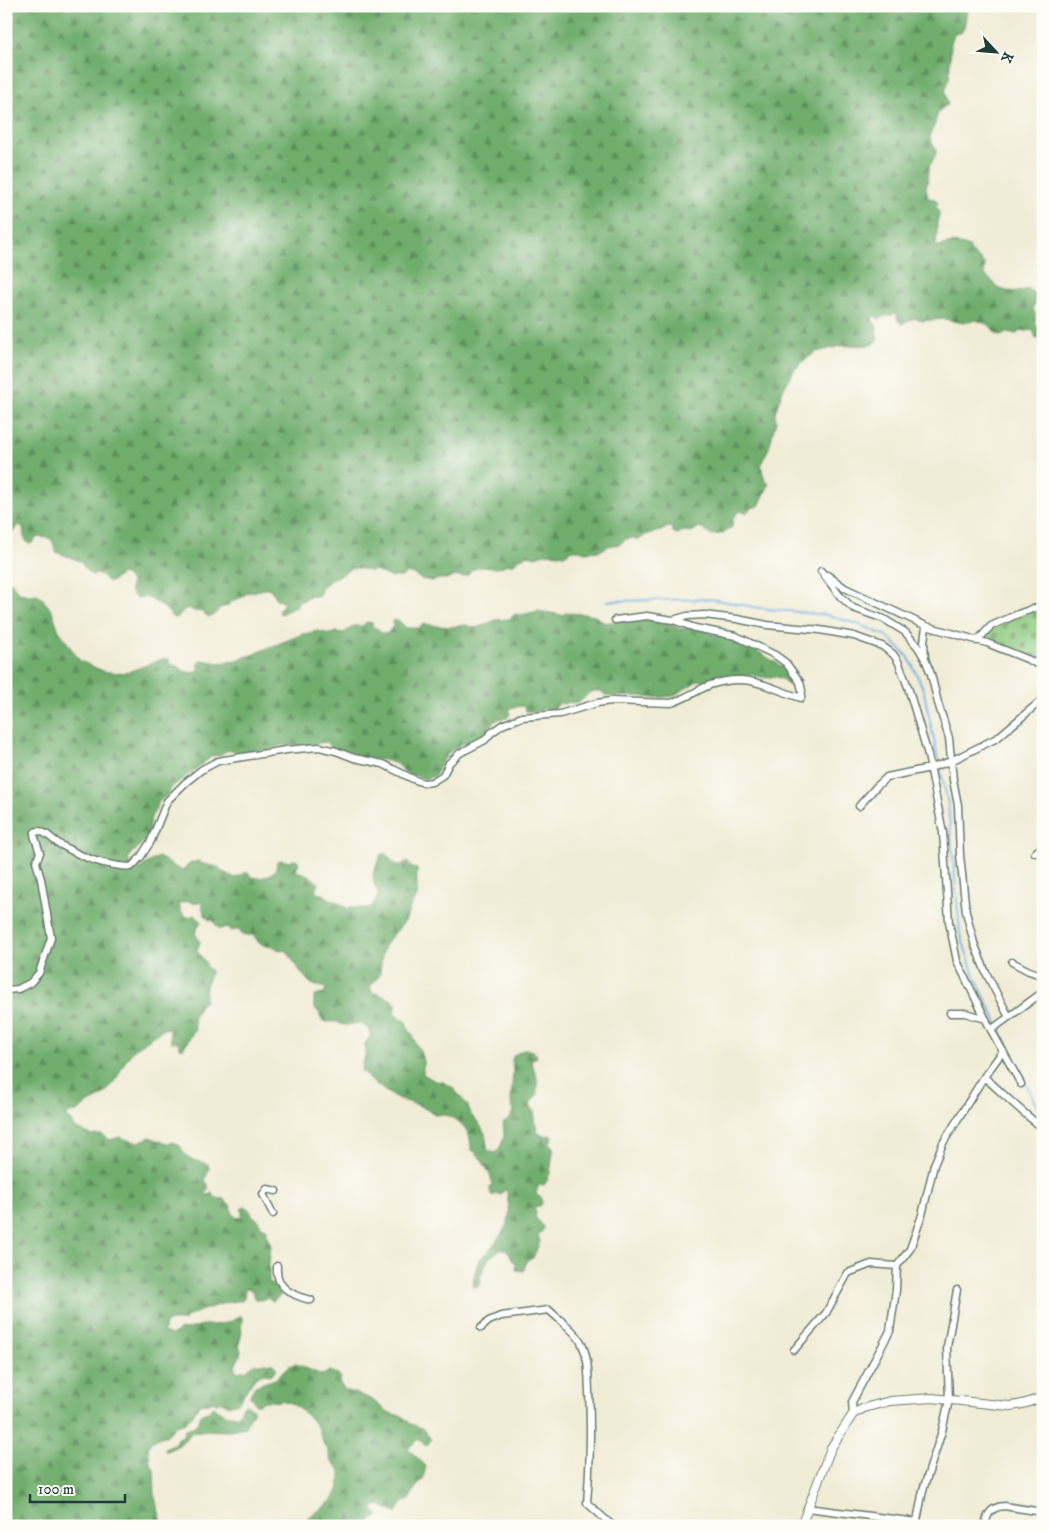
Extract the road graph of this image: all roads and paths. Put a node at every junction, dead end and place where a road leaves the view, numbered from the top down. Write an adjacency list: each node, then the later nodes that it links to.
1 (1043, 605): 5 (street)
2 (615, 620): 3 (street)
3 (673, 620): 10 (street); 17 (street)
4 (926, 626): 5 (street); 6 (street); 6 (street)
5 (976, 641): 7 (street)
6 (925, 659): 9 (street)
7 (1043, 668)
8 (1043, 699): 9 (street)
9 (951, 761): 10 (street); 20 (street)
10 (930, 768): 11 (street); 21 (street)
11 (859, 806)
12 (1043, 846): 13 (street)
13 (1035, 853)
14 (1042, 958): 16 (street)
15 (1012, 962): 16 (street)
16 (1041, 975): 18 (street)
17 (6, 990)
18 (1043, 992): 20 (street)
19 (950, 1013): 21 (street)
20 (1009, 1017): 22 (street)
21 (986, 1019): 22 (street)
22 (991, 1030): 23 (street)
23 (1003, 1051): 24 (street); 25 (street)
24 (984, 1077): 26 (street); 30 (street)
25 (1022, 1084)
26 (1043, 1128)
27 (276, 1191): 28 (street)
28 (273, 1214)
29 (277, 1266): 32 (street)
30 (897, 1266): 34 (street); 37 (street)
31 (957, 1290): 36 (street)
32 (311, 1300)
33 (481, 1328): 41 (street)
34 (794, 1350)
35 (1043, 1396): 36 (street)
36 (949, 1400): 37 (street); 40 (street)
37 (852, 1414): 38 (street)
38 (807, 1508): 40 (street); 42 (street)
39 (1043, 1512): 43 (street)
40 (916, 1524)
41 (613, 1526)
42 (801, 1526)
43 (985, 1526)

